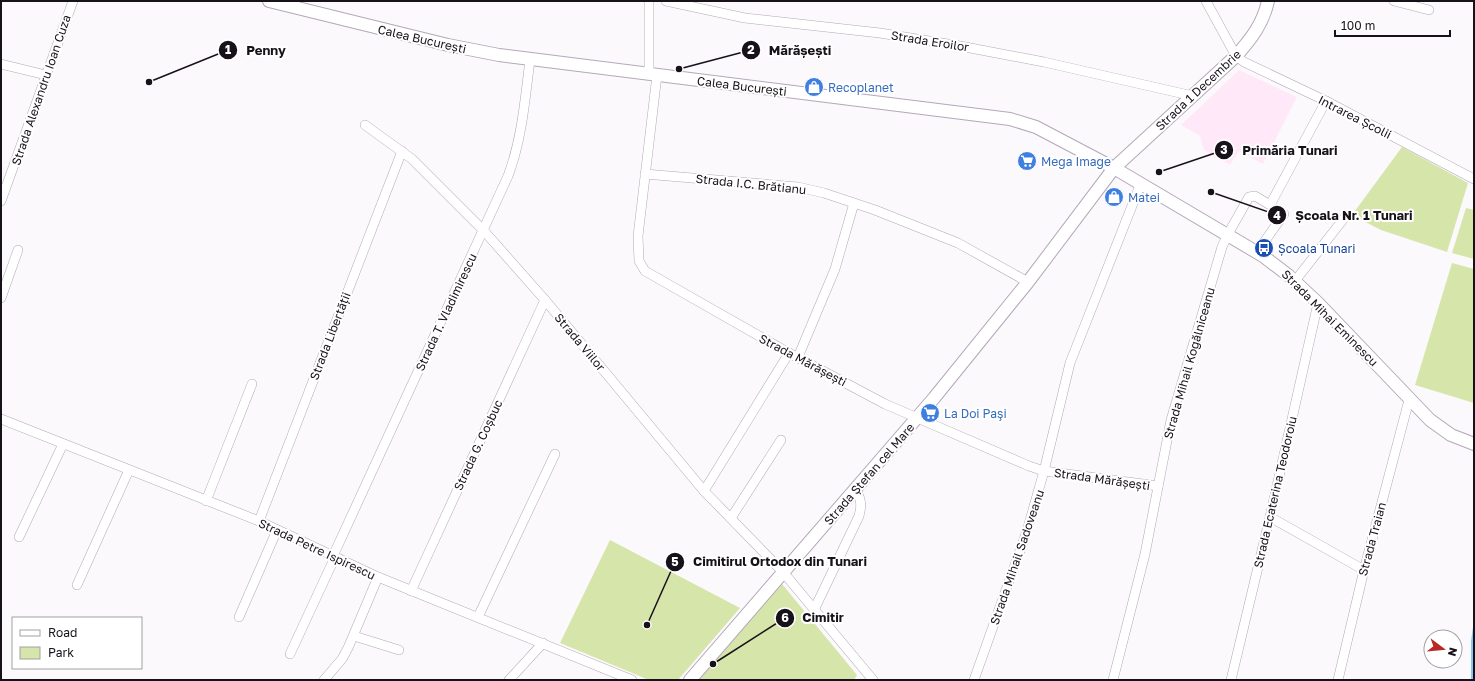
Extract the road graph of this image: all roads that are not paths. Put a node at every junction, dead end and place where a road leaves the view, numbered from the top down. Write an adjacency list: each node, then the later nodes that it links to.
1 (73, 1): 12 (street, Strada Alexandru Ioan Cuza)
2 (270, 1): 10 (main road, Calea București)
3 (649, 1): 13 (street, Strada Mărășești)
4 (666, 1): 14 (street, Strada Eroilor)
5 (1206, 1): 9 (street)
6 (1268, 1): 9 (main road, Strada 1 Decembrie)
7 (1394, 1): 8 (street)
8 (1429, 10)
9 (1236, 56): 14 (main road, Strada 1 Decembrie); 15 (street, Intrarea Școlii)
10 (530, 60): 13 (main road, Calea București); 26 (street, Strada T. Vladimirescu)
11 (1, 64): 12 (street)
12 (46, 75): 22 (street, Strada Alexandru Ioan Cuza)
13 (653, 75): 18 (main road, Calea București); 19 (street, Strada Mărășești)
14 (1193, 96): 18 (main road, Strada 1 Decembrie)
15 (1326, 102): 20 (street, Intrarea Școlii); 27 (street, Strada Mihail Kogălniceanu)
16 (365, 125): 17 (street, Strada Viilor)
17 (402, 151): 26 (street, Strada Viilor); 54 (street, Strada Libertății)
18 (1114, 168): 21 (main road, Strada Mihai Eminescu); 31 (main road, Strada Ștefan cel Mare)
19 (645, 174): 23 (street, Strada I.C. Brătianu); 35 (street, Strada Mărășești)
20 (1474, 179)
21 (1141, 184): 27 (main road, Strada Mihai Eminescu); 47 (street, Strada Mihail Sadoveanu)
22 (1, 201)
23 (854, 203): 31 (street, Strada I.C. Brătianu); 36 (street)
24 (1284, 214): 29 (street)
25 (1345, 217): 30 (street)
26 (484, 231): 33 (street, Strada Viilor); 57 (street, Strada T. Vladimirescu)
27 (1228, 234): 29 (main road, Strada Mihai Eminescu); 48 (street, Strada Mihail Kogălniceanu)
28 (18, 250): 32 (street)
29 (1257, 252): 30 (main road, Strada Mihai Eminescu)
30 (1295, 281): 34 (main road, Strada Mihai Eminescu)
31 (1028, 282): 39 (main road, Strada Ștefan cel Mare)
32 (1, 298)
33 (545, 300): 50 (street, Strada Viilor); 62 (street, Strada G. Coșbuc)
34 (1318, 303): 38 (main road, Strada Mihai Eminescu); 52 (street, Strada Ecaterina Teodoroiu)
35 (789, 353): 36 (street, Strada Mărășești); 50 (street)
36 (798, 358): 39 (street, Strada Mărășești)
37 (252, 384): 51 (street)
38 (1409, 400): 44 (main road, Strada Mihai Eminescu); 58 (street, Strada Traian)
39 (918, 417): 47 (street, Strada Mărășești); 49 (main road, Strada Ștefan cel Mare)
40 (3, 420): 41 (street); 43 (street, Strada Petre Ispirescu)
41 (1, 429)
42 (781, 440): 53 (street)
43 (62, 444): 46 (street, Strada Petre Ispirescu); 56 (street)
44 (1474, 444)
45 (555, 454): 65 (street)
46 (129, 470): 51 (street, Strada Petre Ispirescu); 61 (street)
47 (1044, 471): 48 (street, Strada Mărășești); 75 (street, Strada Mihail Sadoveanu)
48 (1158, 486): 76 (street, Strada Mihail Kogălniceanu)
49 (856, 490): 59 (main road, Strada Ștefan cel Mare); 63 (street)
50 (704, 491): 53 (street, Strada Viilor)
51 (206, 501): 54 (street, Strada Petre Ispirescu)
52 (1270, 517): 58 (street); 77 (street, Strada Ecaterina Teodoroiu)
53 (731, 518): 59 (street, Strada Viilor)
54 (258, 521): 55 (street, Strada Petre Ispirescu)
55 (277, 530): 57 (street, Strada Petre Ispirescu); 64 (street)
56 (19, 537)
57 (334, 556): 60 (street, Strada Petre Ispirescu); 69 (street, Strada T. Vladimirescu)
58 (1364, 570): 78 (street, Strada Traian)
59 (783, 572): 63 (street, Strada Viilor); 73 (main road, Strada Ștefan cel Mare)
60 (378, 577): 62 (street, Strada Petre Ispirescu); 66 (street)
61 (77, 585)
62 (411, 591): 65 (street, Strada Petre Ispirescu)
63 (814, 610): 74 (street, Strada Viilor)
64 (239, 617)
65 (478, 617): 67 (street, Strada Petre Ispirescu)
66 (354, 636): 68 (street); 70 (street)
67 (543, 642): 71 (street); 72 (street, Strada Petre Ispirescu)
68 (399, 650)
69 (290, 654)
70 (324, 680)
71 (509, 680)
72 (632, 680)
73 (690, 680)
74 (873, 680)
75 (974, 680)
76 (1113, 680)
77 (1230, 680)
78 (1338, 680)

